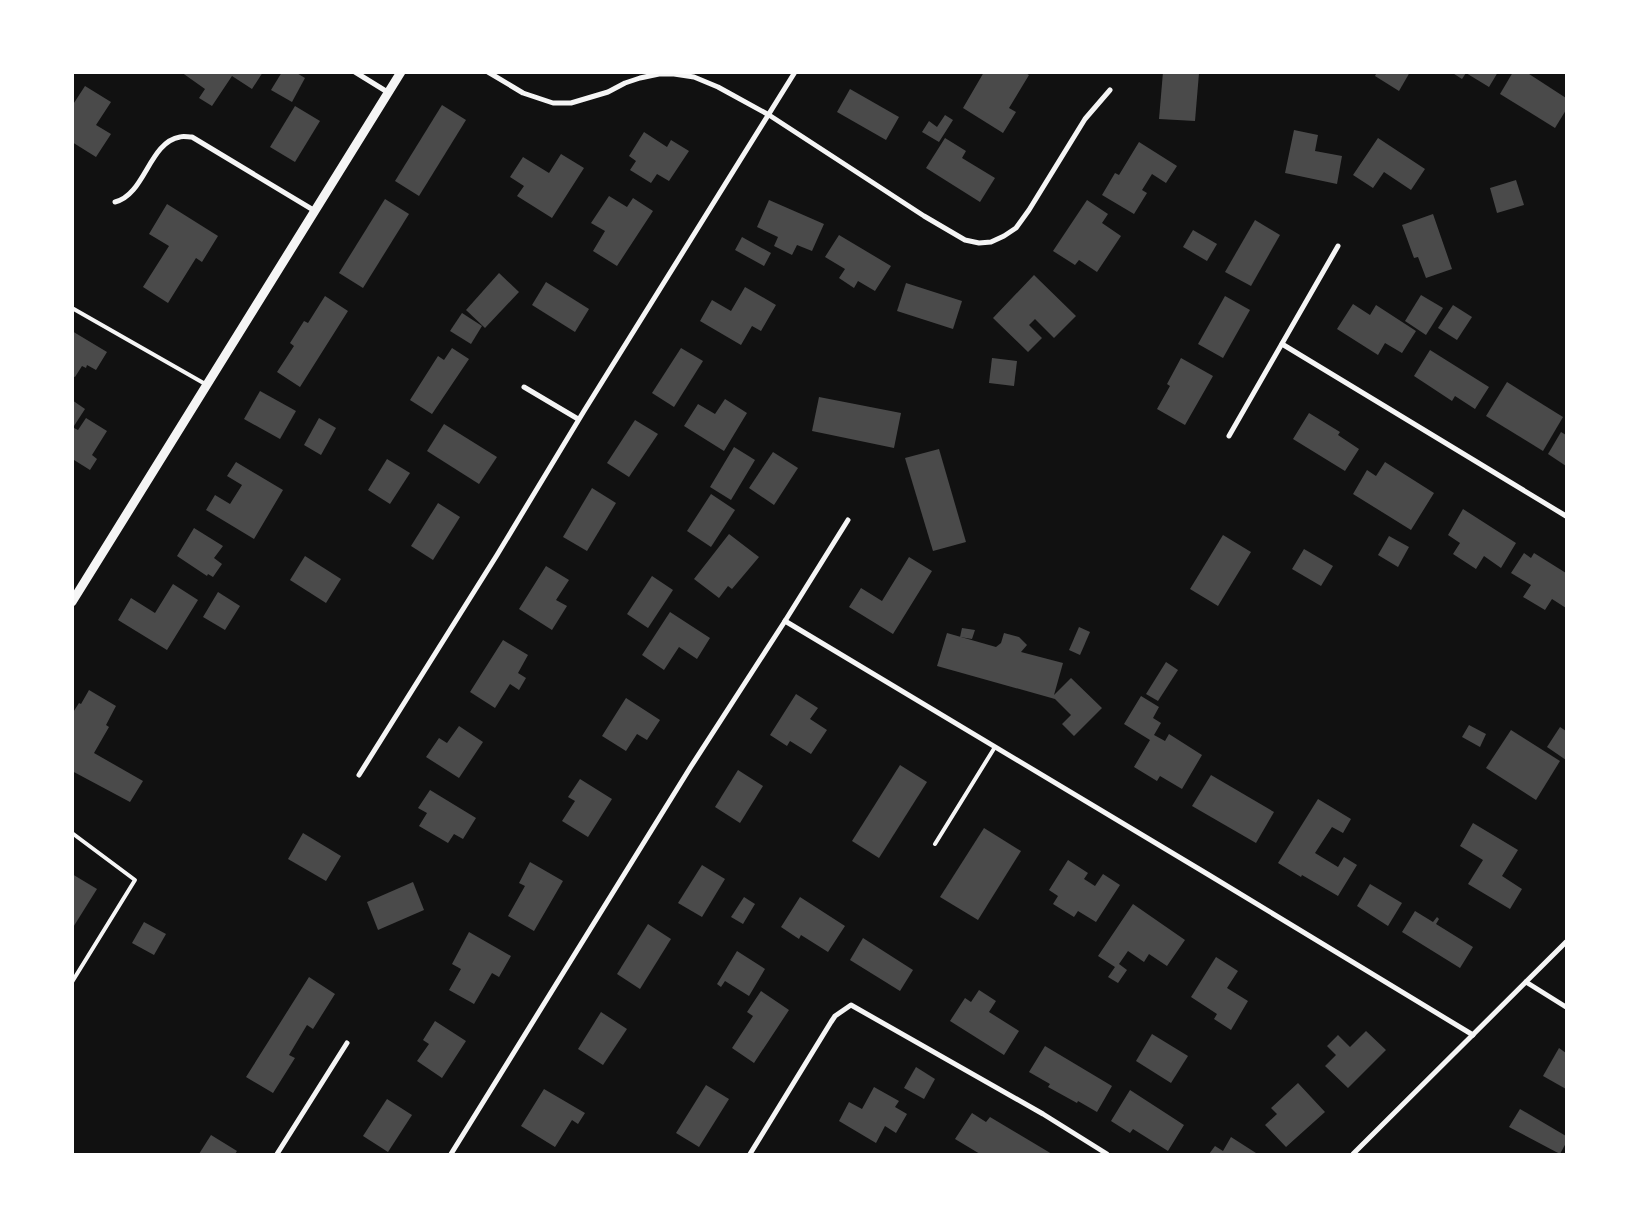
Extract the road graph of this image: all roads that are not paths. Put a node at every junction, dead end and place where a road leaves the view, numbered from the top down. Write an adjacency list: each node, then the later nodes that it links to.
1 (355, 72): 6 (street)
2 (402, 72): 6 (street)
3 (488, 72): 7 (street)
4 (795, 72): 7 (street)
5 (1110, 90): 7 (street)
6 (389, 93): 9 (street)
7 (769, 115): 15 (street)
8 (115, 202): 9 (street)
9 (315, 211): 13 (street)
10 (1338, 246): 12 (street)
11 (72, 308): 13 (lane)
12 (1282, 344): 16 (street); 17 (street)
13 (207, 384): 19 (street)
14 (524, 387): 15 (street)
15 (578, 420): 22 (street)
16 (1229, 436)
17 (1566, 516)
18 (848, 520): 20 (street)
19 (72, 602)
20 (785, 621): 21 (street); 32 (street)
21 (995, 747): 24 (lane); 29 (street)
22 (359, 775)
23 (72, 833): 26 (lane)
24 (935, 844)
25 (1566, 942): 27 (street)
26 (72, 982)
27 (1526, 982): 28 (street); 29 (street)
28 (1566, 1007)
29 (1472, 1035): 35 (street)
30 (347, 1043): 31 (street)
31 (278, 1154)
32 (451, 1154)
33 (750, 1154): 34 (street)
34 (1107, 1154)
35 (1353, 1154)

